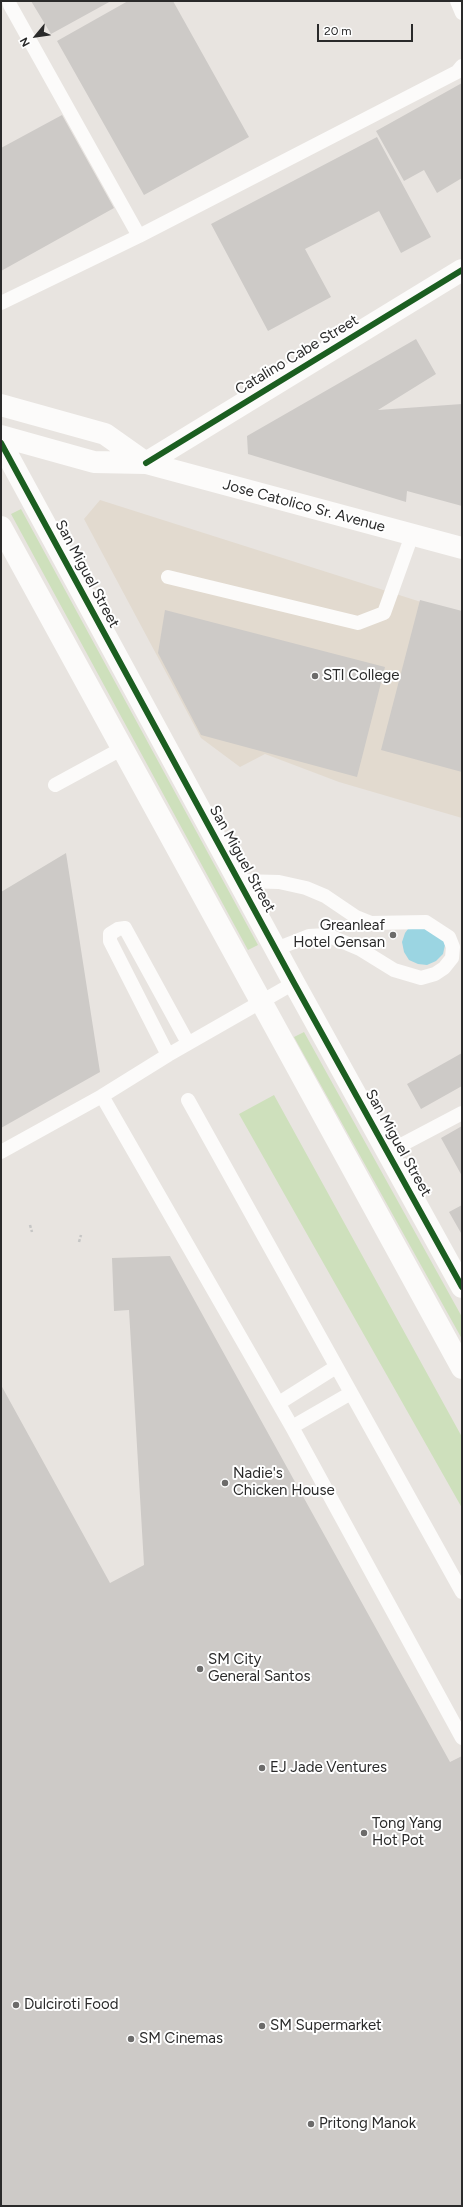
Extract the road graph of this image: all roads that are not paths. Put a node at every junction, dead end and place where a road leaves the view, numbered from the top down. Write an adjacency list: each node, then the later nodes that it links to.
1 (9, 1): 5 (lane)
2 (457, 1): 3 (lane)
3 (462, 13)
4 (462, 66): 5 (lane)
5 (139, 236): 7 (lane)
6 (462, 270): 11 (street, Catalino Cabe Street)
7 (1, 303)
8 (1, 405): 11 (street, Jose Catolico Sr. Avenue)
9 (1, 436): 11 (street, Jose Catolico Sr. Avenue)
10 (1, 443): 18 (street, San Miguel Street)
11 (146, 463): 13 (street, Jose Catolico Sr. Avenue)
12 (1, 527): 16 (street)
13 (412, 535): 14 (street, Jose Catolico Sr. Avenue); 15 (lane)
14 (462, 548)
15 (168, 577)
16 (123, 748): 17 (lane); 21 (street)
17 (55, 785)
18 (239, 881): 19 (street, San Miguel Street); 19 (lane)
19 (276, 950): 20 (street, San Miguel Street)
20 (294, 983): 21 (lane); 28 (street, San Miguel Street)
21 (262, 1001): 22 (lane); 31 (street)
22 (188, 1043): 23 (lane); 23 (lane)
23 (168, 1055): 24 (lane)
24 (102, 1096): 27 (lane); 33 (lane)
25 (188, 1100): 30 (lane)
26 (462, 1113): 28 (lane)
27 (1, 1152)
28 (388, 1152): 29 (street, San Miguel Street)
29 (462, 1287)
30 (336, 1367): 32 (lane); 33 (lane)
31 (462, 1368)
32 (351, 1392): 34 (lane); 35 (lane)
33 (279, 1403): 34 (lane)
34 (292, 1427): 36 (lane)
35 (462, 1592)
36 (462, 1738)

